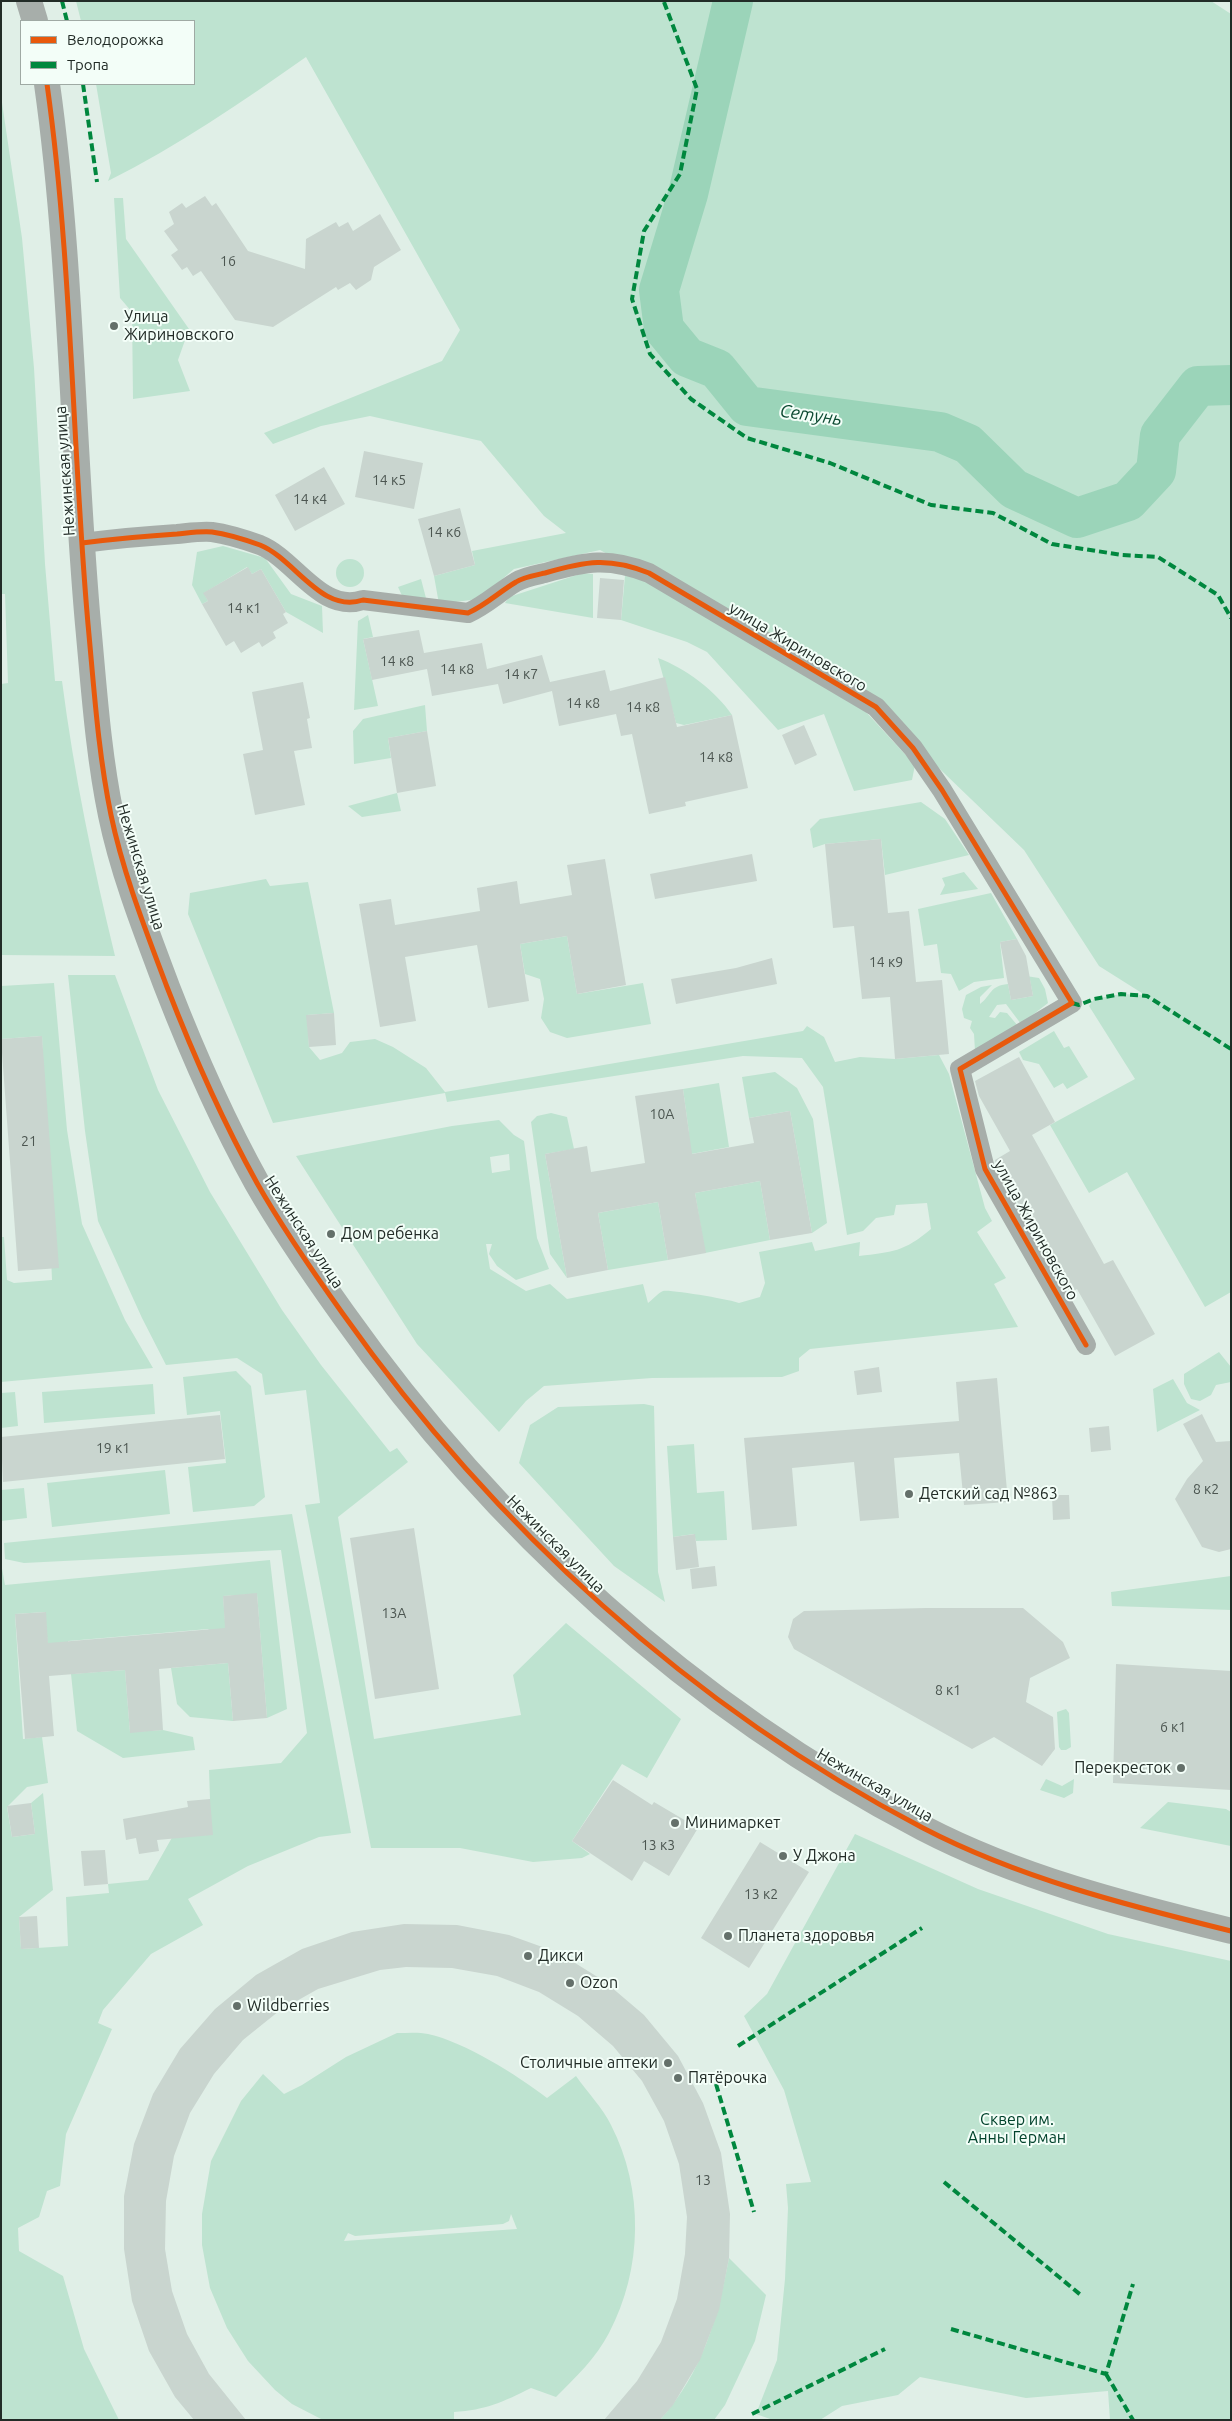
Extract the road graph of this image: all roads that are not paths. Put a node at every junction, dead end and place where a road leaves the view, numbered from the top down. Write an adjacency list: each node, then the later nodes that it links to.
1 (29, 1): 2 (street)
2 (35, 20)
3 (47, 85): 4 (street, Нежинская улица)
4 (82, 543): 5 (street, улица Жириновского); 6 (street, Нежинская улица)
5 (1086, 1345)
6 (1231, 1931)

